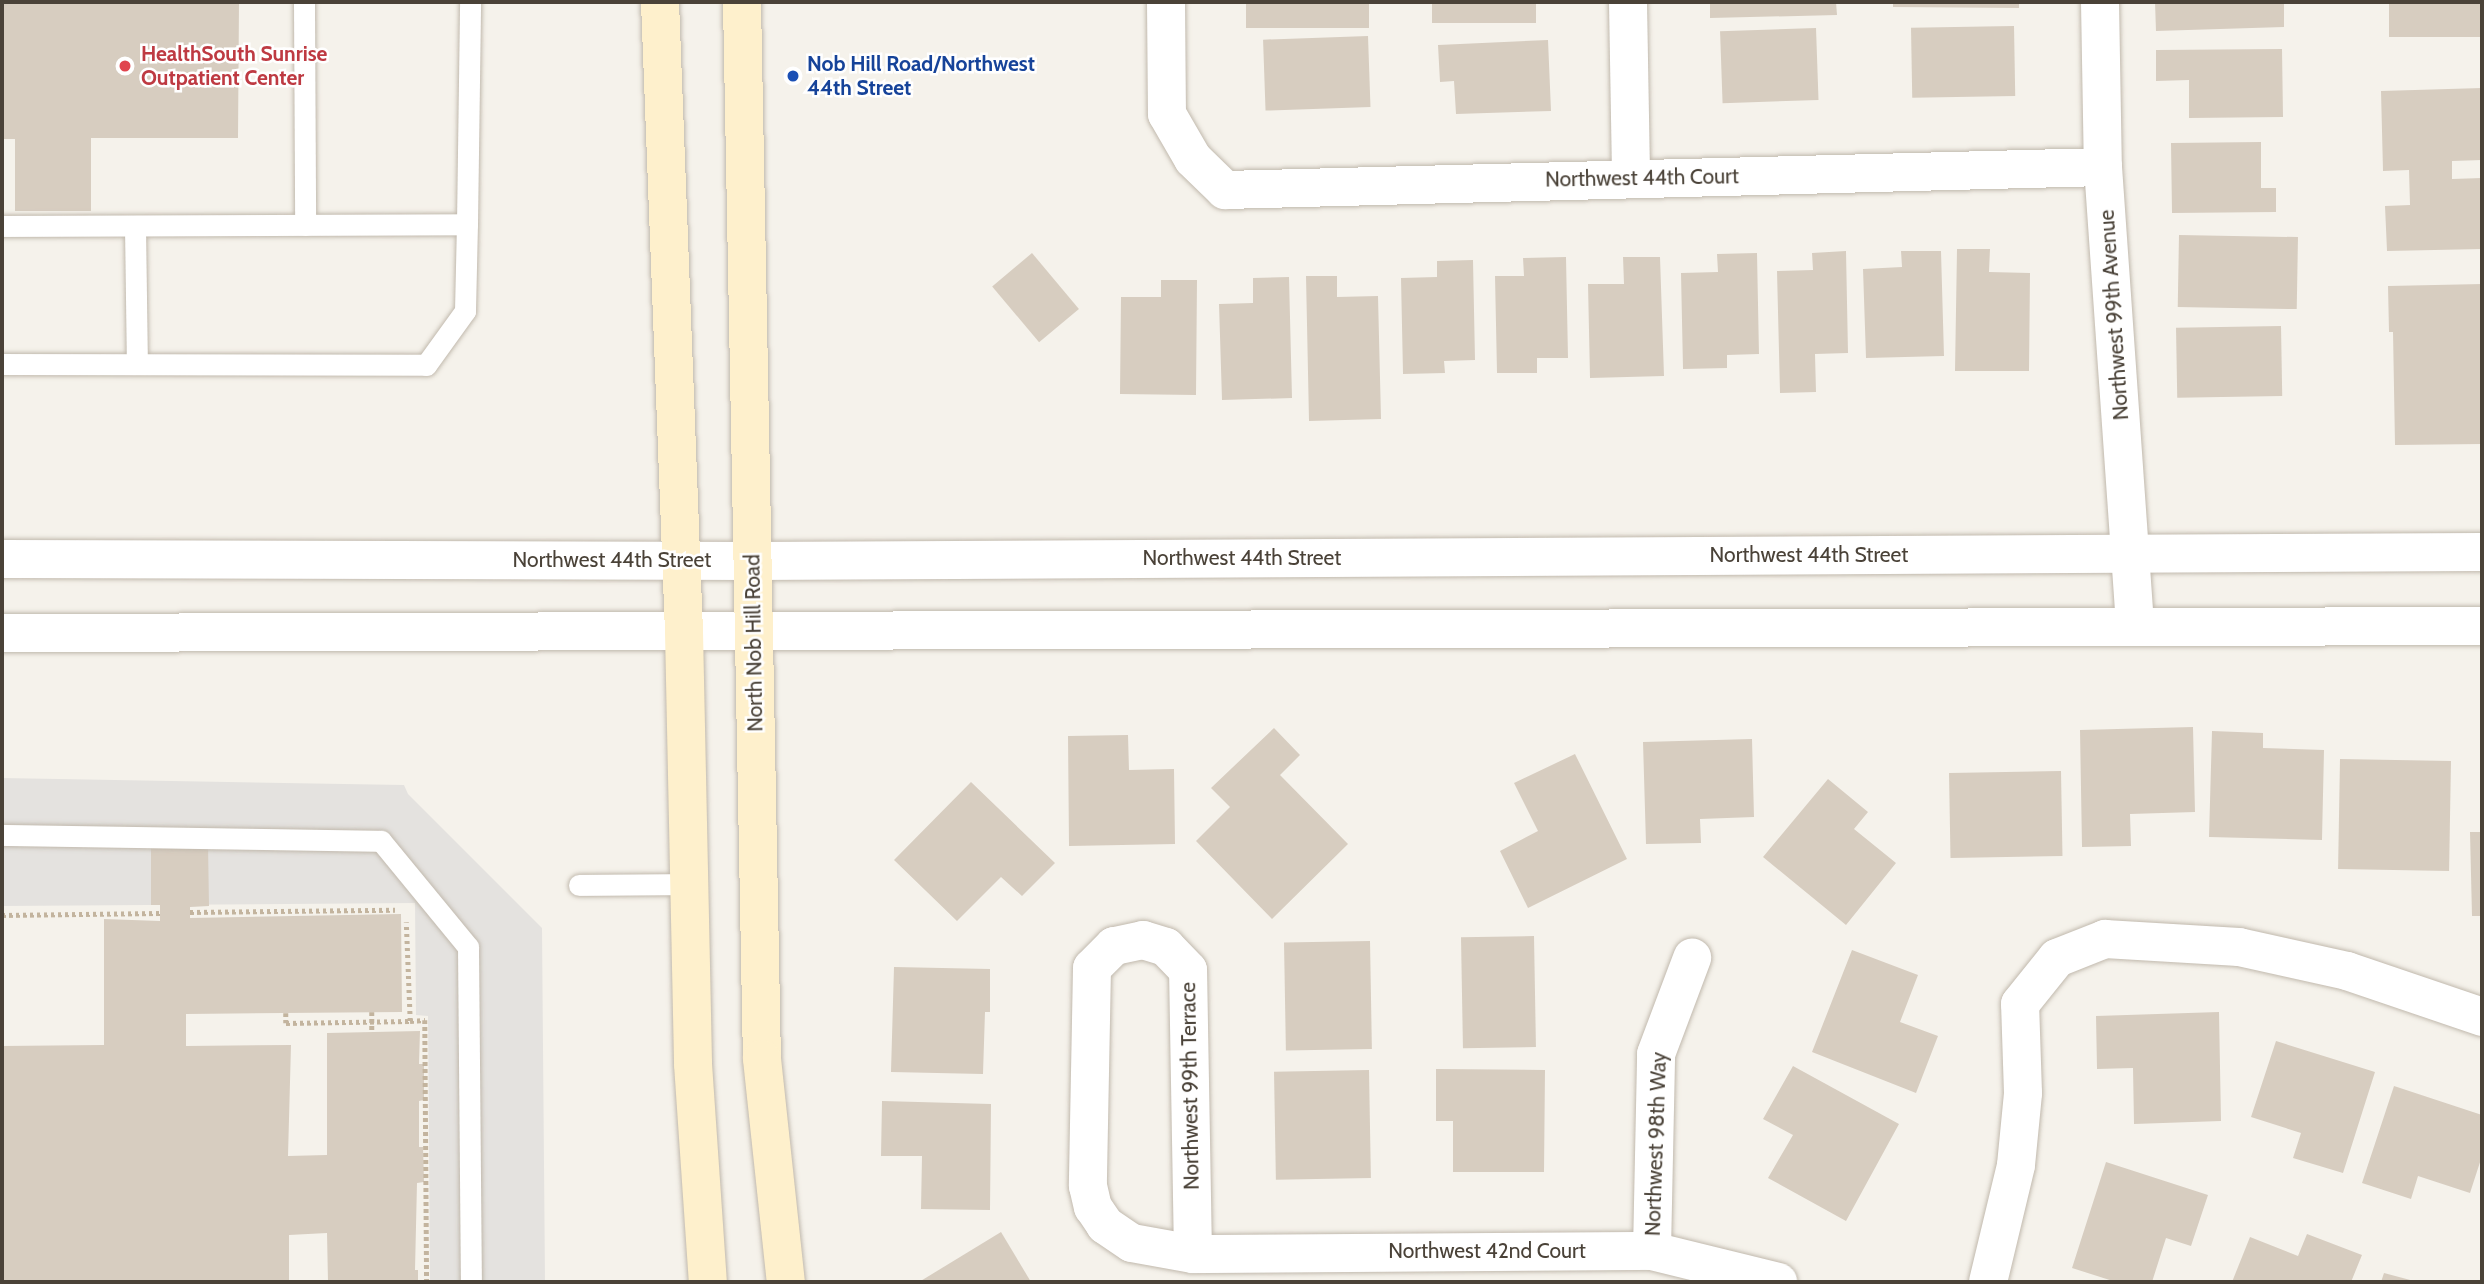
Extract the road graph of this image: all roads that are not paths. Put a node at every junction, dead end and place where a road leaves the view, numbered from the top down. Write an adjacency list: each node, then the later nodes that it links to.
1 (304, 2): 11 (lane)
2 (470, 2): 10 (lane)
3 (660, 2): 19 (main road)
4 (742, 2): 20 (main road, North Nob Hill Road)
5 (1166, 2): 9 (street, Northwest 44th Court)
6 (1628, 2): 9 (street)
7 (2100, 2): 8 (street, Northwest 99th Avenue)
8 (2104, 167): 9 (street, Northwest 44th Court); 17 (street, Northwest 99th Avenue)
9 (1631, 178)
10 (467, 224): 11 (lane); 15 (lane)
11 (305, 225): 13 (lane)
12 (2, 226): 13 (lane)
13 (135, 226): 15 (lane)
14 (2, 364): 15 (lane)
15 (136, 364)
16 (2482, 552): 17 (street, Northwest 44th Street)
17 (2132, 554): 20 (street, Northwest 44th Street); 22 (street, Northwest 99th Avenue)
18 (2, 559): 19 (street, Northwest 44th Street)
19 (681, 559): 20 (street, Northwest 44th Street); 23 (main road)
20 (752, 561): 24 (main road, North Nob Hill Road)
21 (2482, 626): 22 (street)
22 (2134, 627): 24 (street)
23 (684, 632): 24 (street); 25 (street); 27 (main road)
24 (755, 632): 35 (main road, North Nob Hill Road)
25 (2, 634)
26 (2, 835): 33 (lane)
27 (689, 884): 28 (lane); 34 (main road)
28 (579, 885)
29 (1692, 958): 31 (street, Northwest 98th Way)
30 (2482, 1017): 37 (street)
31 (1652, 1251): 32 (street, Northwest 42nd Court); 36 (street, Northwest 42nd Court)
32 (1193, 1254): 32 (street, Northwest 99th Terrace)
33 (471, 1282)
34 (708, 1282)
35 (786, 1282)
36 (1778, 1282)
37 (1988, 1282)

